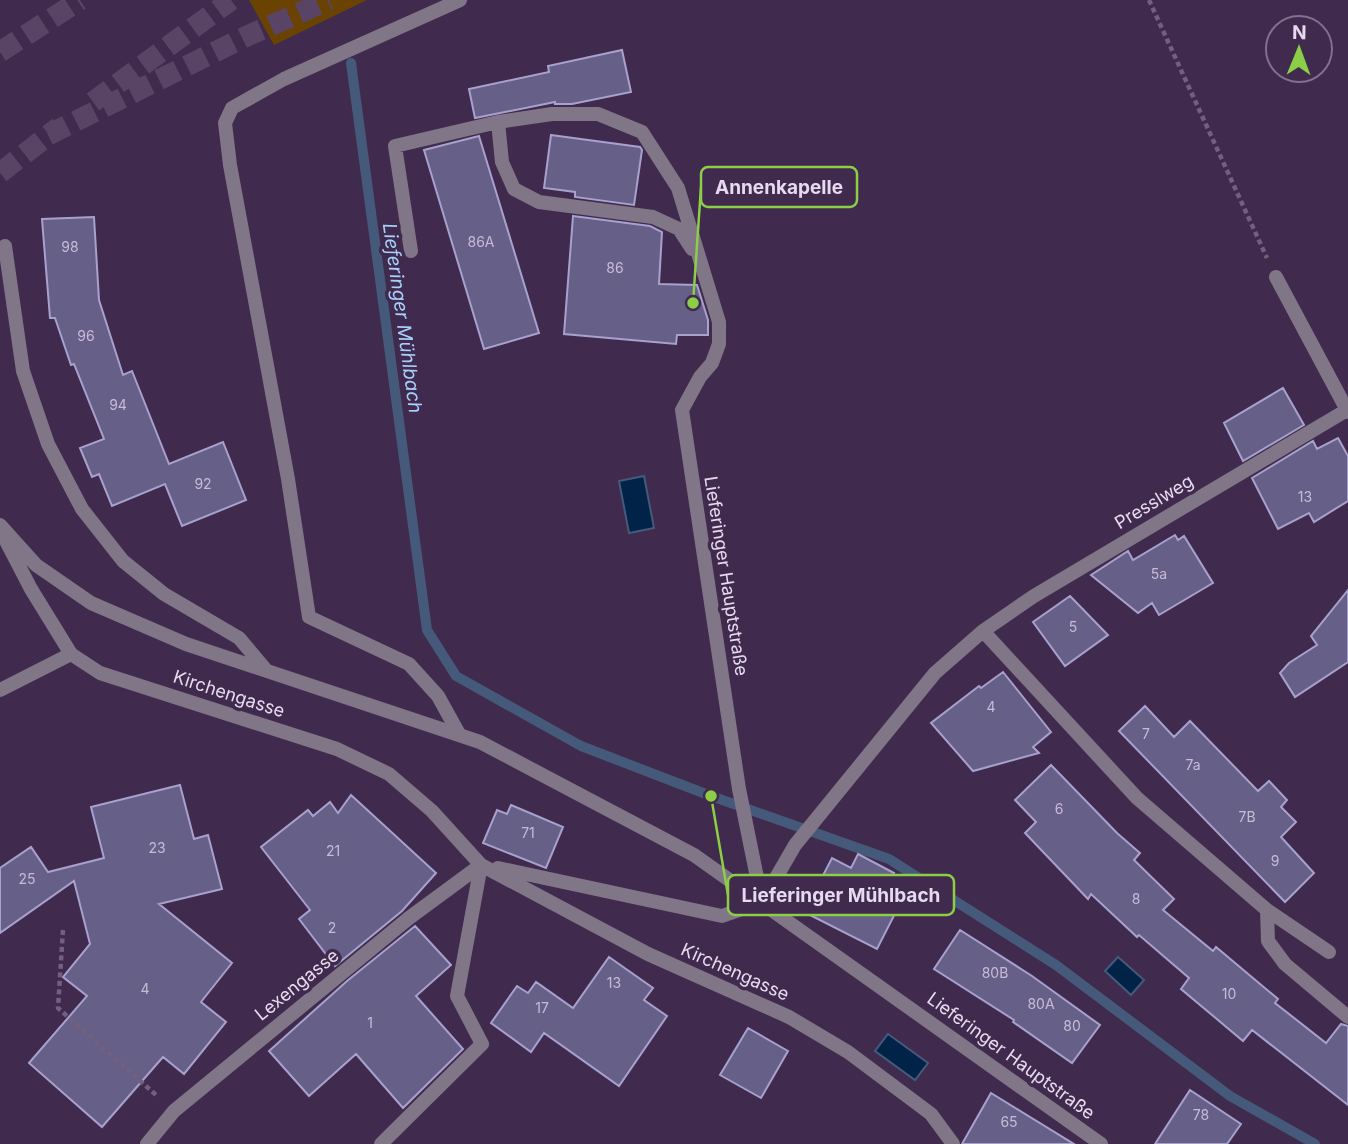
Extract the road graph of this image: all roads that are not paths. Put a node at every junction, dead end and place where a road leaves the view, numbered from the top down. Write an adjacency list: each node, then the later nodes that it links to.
1 (460, 0): 13 (street)
2 (498, 122): 4 (street, Lieferinger Hauptstraße); 5 (street, Lieferinger Hauptstraße); 5 (street, Lieferinger Hauptstraße)
3 (5, 246): 11 (street)
4 (411, 251)
5 (703, 267): 15 (street, Lieferinger Hauptstraße)
6 (1276, 277): 7 (street)
7 (1348, 411): 9 (street, Presslweg)
8 (0, 527): 10 (street, Kirchengasse); 11 (street, Lieferinger Hauptstraße)
9 (983, 631): 15 (street, Presslweg); 16 (street)
10 (71, 654): 12 (street); 14 (street, Kirchengasse)
11 (266, 671): 13 (street, Lieferinger Hauptstraße)
12 (0, 690)
13 (459, 734): 15 (street, Lieferinger Hauptstraße)
14 (481, 865): 15 (street); 19 (street, Lexengasse); 20 (street); 21 (street, Kirchengasse)
15 (762, 902): 22 (street, Lieferinger Hauptstraße)
16 (1267, 911): 17 (street); 18 (street)
17 (1329, 952)
18 (1348, 1017)
19 (147, 1144)
20 (382, 1144)
21 (953, 1144)
22 (1101, 1144)

